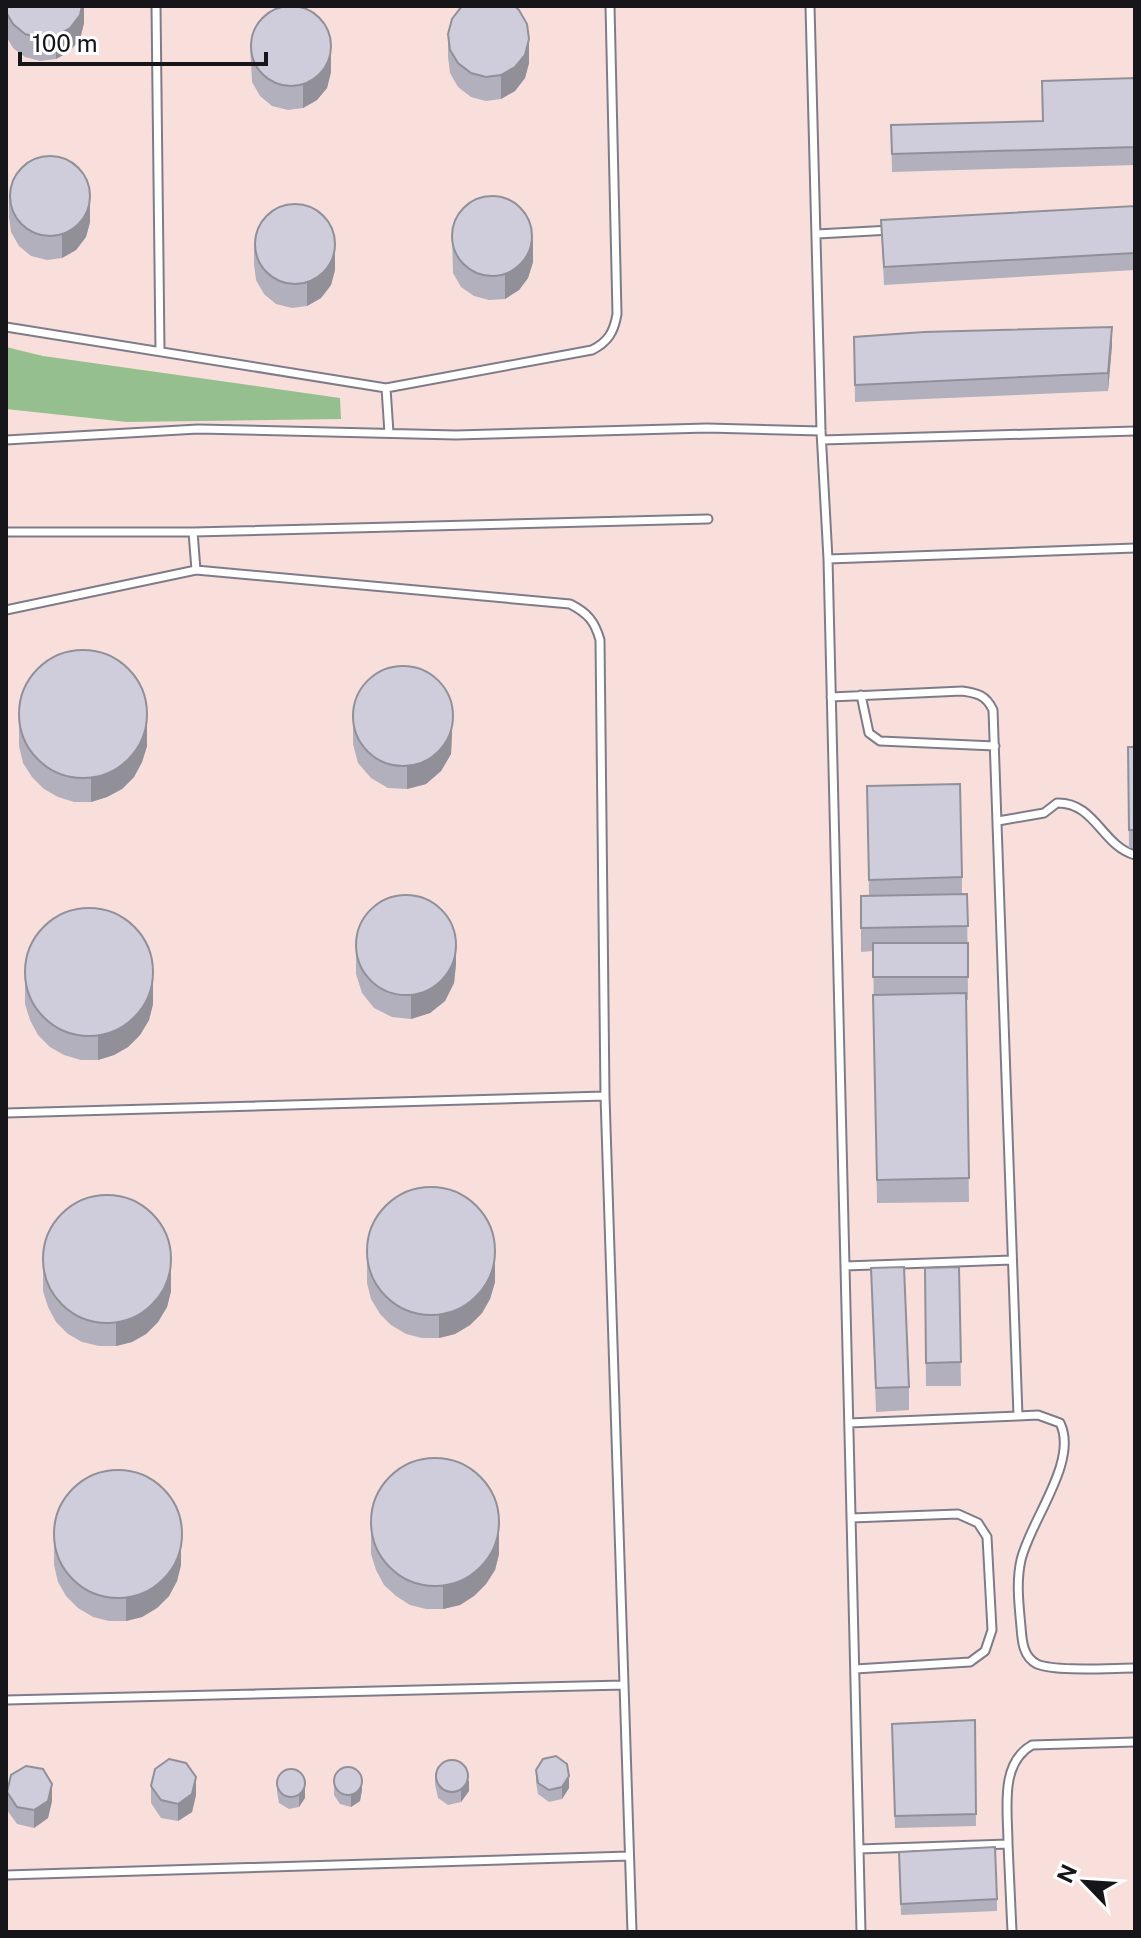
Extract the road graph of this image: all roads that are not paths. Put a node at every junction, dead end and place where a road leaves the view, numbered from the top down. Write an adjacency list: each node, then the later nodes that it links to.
1 (156, 6): 7 (lane)
2 (610, 6): 8 (lane)
3 (810, 6): 5 (lane)
4 (893, 230): 5 (lane)
5 (817, 234): 11 (lane)
6 (6, 327): 7 (lane)
7 (160, 350): 8 (lane)
8 (386, 388): 10 (lane)
9 (1135, 431): 11 (lane)
10 (389, 433): 11 (lane); 12 (lane)
11 (822, 436): 17 (lane)
12 (6, 440)
13 (708, 519): 15 (lane)
14 (6, 532): 15 (lane)
15 (193, 532): 18 (lane)
16 (1135, 548): 17 (lane)
17 (828, 559): 21 (lane)
18 (196, 570): 19 (lane); 25 (lane)
19 (6, 610)
20 (861, 695): 21 (lane); 22 (lane); 22 (lane)
21 (831, 697): 28 (lane)
22 (995, 746): 23 (lane)
23 (998, 821): 24 (lane); 27 (lane)
24 (1135, 855)
25 (605, 1096): 26 (lane); 34 (lane)
26 (6, 1113)
27 (1012, 1260): 28 (lane); 29 (lane)
28 (845, 1266): 30 (lane)
29 (1018, 1416): 30 (lane); 32 (lane)
30 (849, 1423): 31 (lane)
31 (851, 1518): 33 (lane); 33 (lane)
32 (1135, 1668)
33 (855, 1669): 38 (lane)
34 (624, 1685): 35 (lane); 39 (lane)
35 (6, 1700)
36 (1135, 1742): 37 (lane)
37 (1008, 1844): 38 (lane); 43 (lane)
38 (859, 1849): 42 (lane)
39 (629, 1856): 40 (lane); 41 (lane)
40 (6, 1875)
41 (632, 1932)
42 (861, 1932)
43 (1012, 1932)

